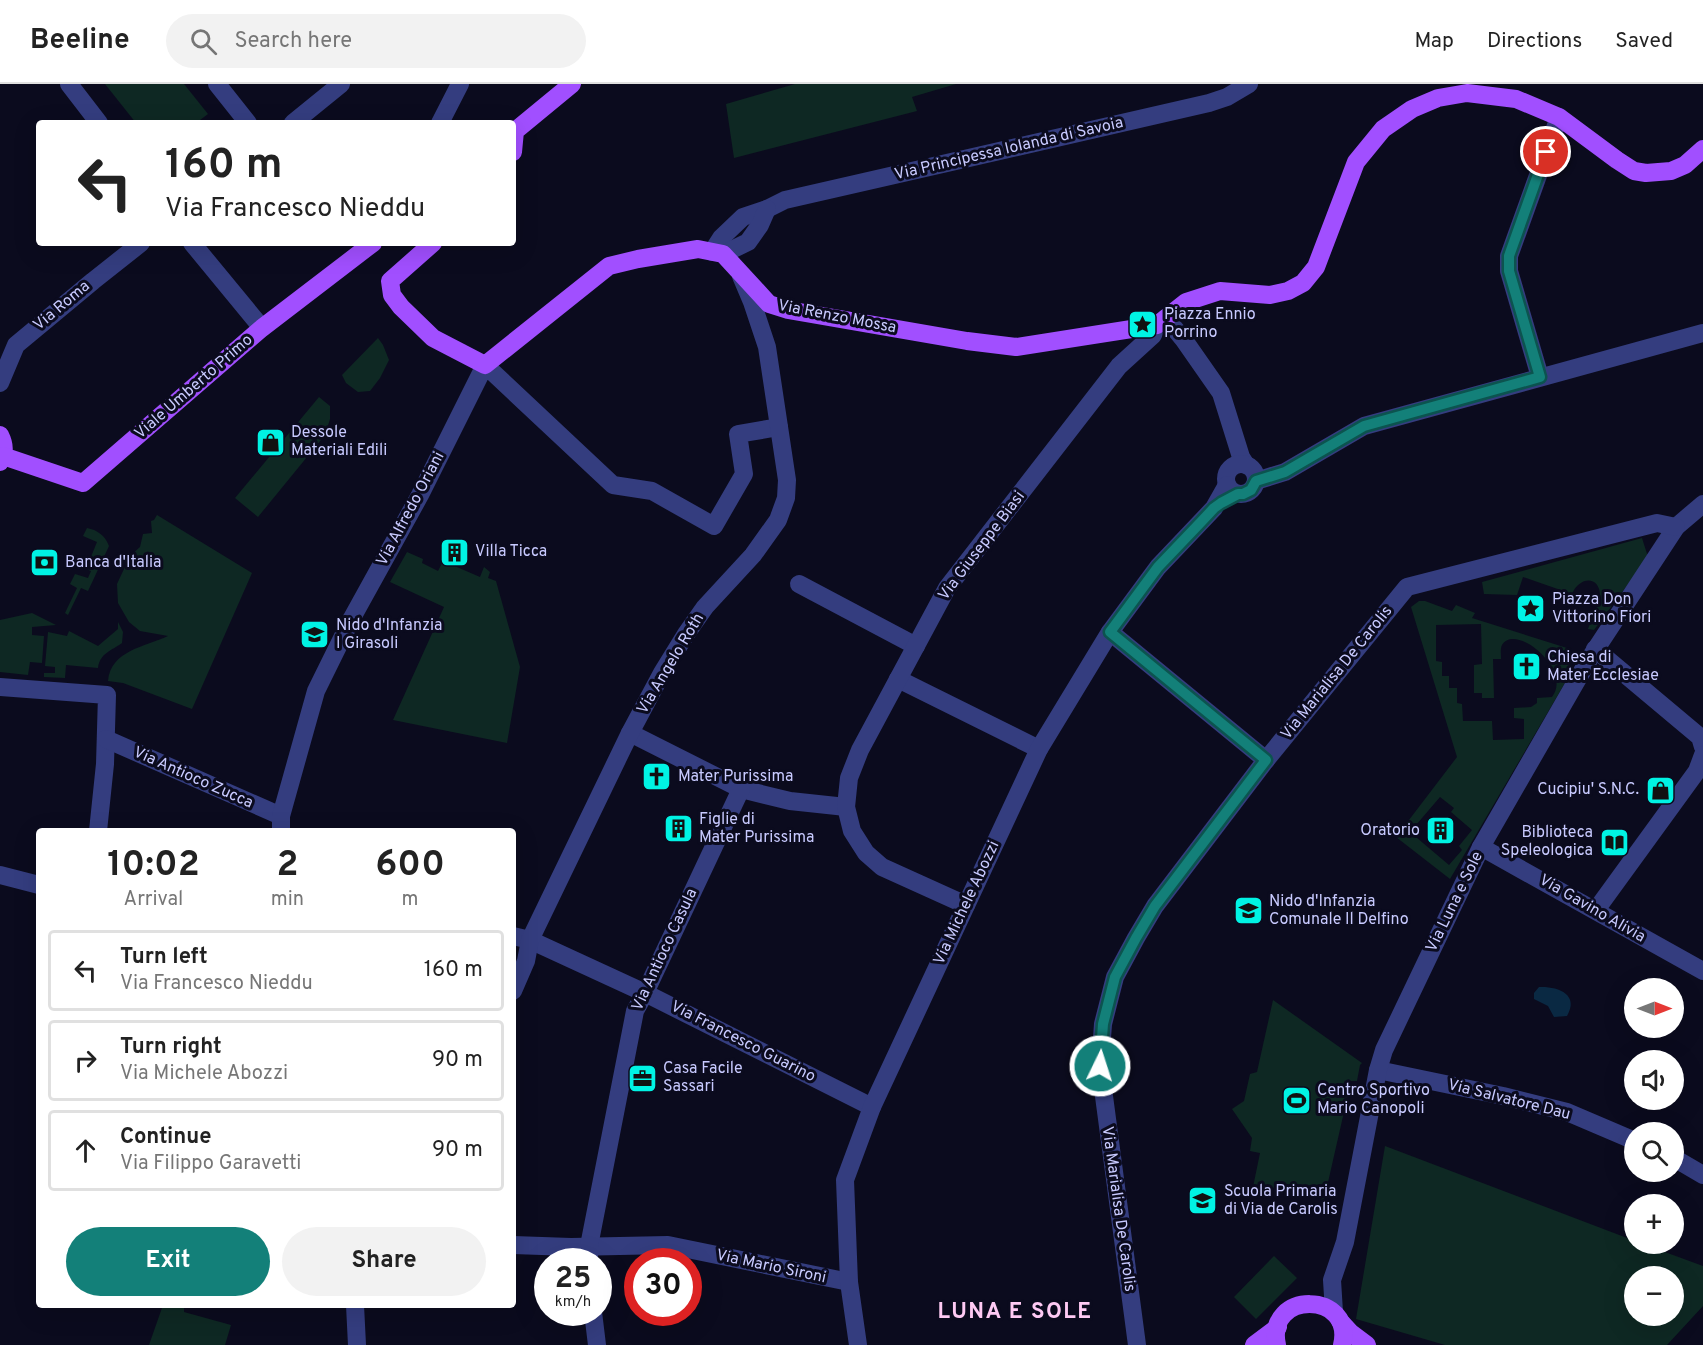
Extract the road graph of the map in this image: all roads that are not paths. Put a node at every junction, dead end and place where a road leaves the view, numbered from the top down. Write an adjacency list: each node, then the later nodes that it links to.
1 (69, 84): 9 (street)
2 (217, 84): 10 (street)
3 (341, 84): 11 (street)
4 (460, 84): 12 (street)
5 (1249, 84): 7 (street, Via Principessa Iolanda di Savoia)
6 (566, 86): 13 (main road)
7 (1224, 90): 19 (street, Via Principessa Iolanda di Savoia)
8 (1559, 117): 14 (main road); 21 (main road); 27 (street)
9 (97, 120)
10 (246, 120)
11 (297, 120)
12 (442, 120)
13 (516, 131)
14 (1703, 149)
15 (137, 246): 24 (street, Via Roma)
16 (194, 246): 22 (street)
17 (369, 246): 22 (main road, Viale Umberto Primo)
18 (429, 246): 26 (main road)
19 (717, 253): 20 (main road, Via Renzo Mossa); 26 (main road)
20 (739, 272): 21 (main road, Via Renzo Mossa); 29 (street, Via Angelo Roth)
21 (1161, 321): 32 (street); 38 (street, Via Giuseppe Biasi)
22 (262, 328): 31 (main road, Viale Umberto Primo)
23 (1703, 333): 27 (street)
24 (16, 345): 25 (street); 28 (street, Via Roma)
25 (0, 356)
26 (485, 365): 29 (street); 50 (street, Via Alfredo Oriani)
27 (1540, 377): 32 (street)
28 (0, 383)
29 (779, 427): 42 (street, Via Angelo Roth)
30 (0, 435): 31 (main road)
31 (2, 459)
32 (1247, 471): 33 (street, Via Michele Abozzi); 33 (street)
33 (1233, 489): 37 (street, Via Michele Abozzi)
34 (1703, 504): 35 (street, Via Luna e Sole)
35 (1676, 527): 39 (street, Via Luna e Sole); 47 (street, Via Marialisa De Carolis)
36 (799, 584): 38 (street)
37 (1110, 632): 45 (street, Via Michele Abozzi); 47 (street)
38 (916, 646): 40 (street, Via Giuseppe Biasi)
39 (1595, 649): 44 (street); 52 (street, Via Luna e Sole)
40 (898, 679): 45 (street); 49 (street, Via Giuseppe Biasi)
41 (0, 687): 43 (street)
42 (630, 733): 48 (street); 57 (street, Via Angelo Roth)
43 (106, 739): 50 (street, Via Antioco Zucca); 51 (street)
44 (1703, 747)
45 (1039, 748): 55 (street, Via Michele Abozzi)
46 (1703, 755): 56 (street)
47 (1266, 760): 80 (street, Via Marialisa De Carolis)
48 (741, 789): 49 (street); 60 (street, Via Antioco Casula)
49 (846, 807): 55 (street)
50 (281, 824)
51 (98, 828)
52 (1481, 847): 56 (street, Via Gavino Alivia); 61 (street, Via Luna e Sole)
53 (0, 875): 54 (street)
54 (36, 884)
55 (966, 905): 62 (street, Via Michele Abozzi)
56 (1596, 910): 58 (street, Via Gavino Alivia)
57 (521, 938): 59 (street, Via Angelo Roth); 60 (street, Via Francesco Guarino)
58 (1703, 971)
59 (516, 984)
60 (645, 993): 62 (street, Via Francesco Guarino); 68 (street, Via Antioco Casula)
61 (1378, 1070): 63 (street, Via Salvatore Dau); 70 (street, Via Luna e Sole)
62 (872, 1107): 71 (street, Via Michele Abozzi)
63 (1624, 1136)
64 (1684, 1164): 65 (street)
65 (1703, 1176)
66 (516, 1245): 67 (street, Via Mario Sironi)
67 (538, 1248)
68 (590, 1248)
69 (612, 1251): 71 (street, Via Mario Sironi)
70 (1332, 1280): 72 (street); 74 (street, Via Luna e Sole)
71 (849, 1282): 79 (street, Via Michele Abozzi)
72 (1304, 1303): 74 (main road); 76 (main road)
73 (355, 1308): 77 (street)
74 (1337, 1317): 82 (main road); 83 (main road)
75 (595, 1326): 78 (street)
76 (1278, 1336): 81 (main road)
77 (357, 1345)
78 (597, 1345)
79 (858, 1345)
80 (1137, 1345)
81 (1254, 1345)
82 (1342, 1345)
83 (1366, 1345)

